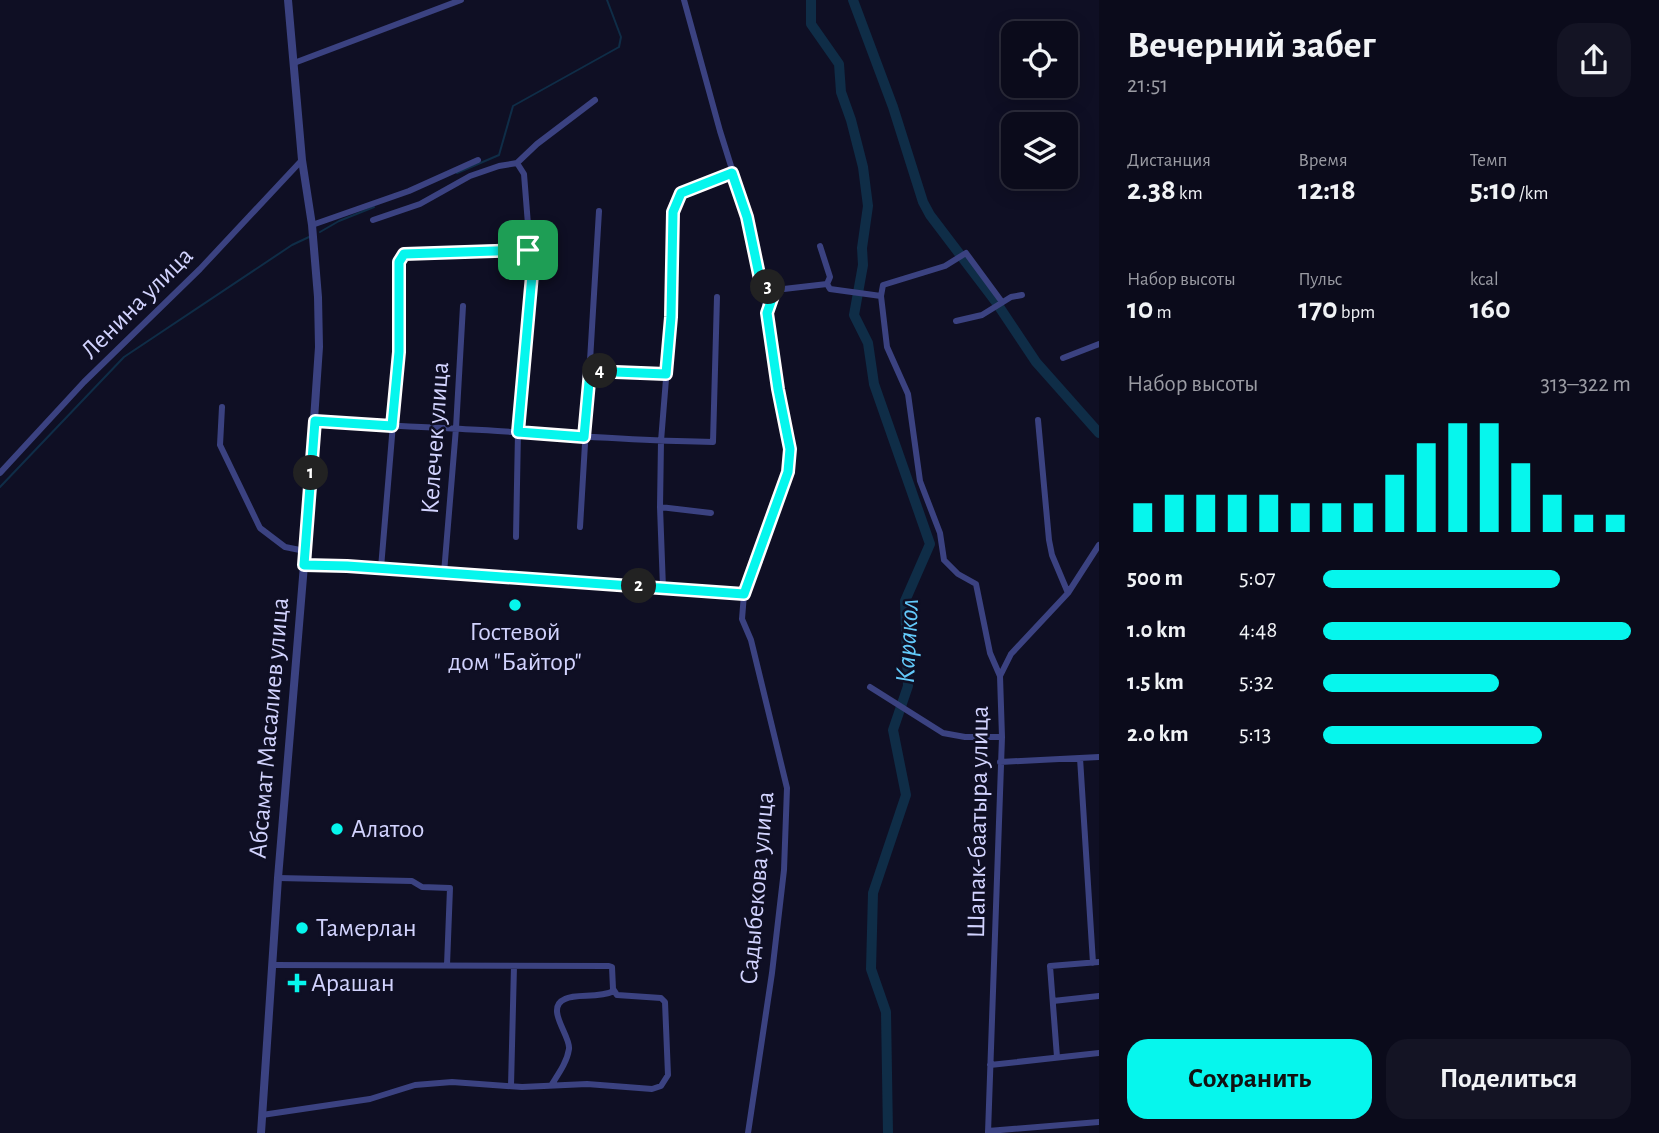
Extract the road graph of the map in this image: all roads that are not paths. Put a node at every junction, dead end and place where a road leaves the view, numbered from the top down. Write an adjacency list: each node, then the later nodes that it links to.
1 (288, 0): 4 (street, Абсамат Масалиев улица)
2 (461, 0): 4 (street)
3 (684, 0): 9 (street, Садыбекова улица)
4 (294, 63): 6 (street, Абсамат Масалиев улица)
5 (595, 100): 8 (street)
6 (302, 160): 12 (street, Абсамат Масалиев улица); 37 (street, Ленина улица)
7 (478, 160): 12 (street)
8 (517, 163): 11 (street); 14 (street)
9 (732, 173): 15 (street, Садыбекова улица); 28 (street)
10 (599, 211): 27 (street)
11 (373, 220)
12 (312, 225): 31 (street, Абсамат Масалиев улица)
13 (820, 246): 16 (street)
14 (528, 250): 32 (street); 34 (street)
15 (761, 284): 17 (street); 23 (street, Садыбекова улица)
16 (827, 285): 17 (street); 19 (street)
17 (775, 290): 23 (street)
18 (1022, 295): 21 (street)
19 (881, 296): 21 (street); 50 (street)
20 (717, 297): 36 (street)
21 (1002, 302): 24 (street)
22 (463, 306): 33 (street, Келечек улица)
23 (767, 313): 49 (street, Садыбекова улица)
24 (956, 321)
25 (1099, 344): 26 (street)
26 (1063, 358)
27 (590, 371): 28 (street); 35 (street)
28 (666, 374): 36 (street)
29 (222, 407): 43 (street)
30 (1038, 420): 48 (street)
31 (315, 421): 32 (street); 43 (street, Абсамат Масалиев улица)
32 (392, 426): 33 (street); 45 (street)
33 (456, 428): 34 (street); 46 (street, Келечек улица)
34 (518, 432): 35 (street); 41 (street)
35 (584, 437): 36 (street); 40 (street)
36 (660, 441): 38 (street)
37 (0, 473)
38 (660, 508): 39 (street); 47 (street)
39 (711, 513)
40 (580, 527)
41 (516, 537)
42 (1099, 545): 48 (street, Шапак-баатыра улица)
43 (305, 551): 44 (street, Абсамат Масалиев улица)
44 (304, 565): 45 (street); 56 (street, Абсамат Масалиев улица)
45 (381, 569): 46 (street)
46 (444, 573): 47 (street)
47 (663, 588): 49 (street)
48 (1068, 593): 50 (street, Шапак-баатыра улица)
49 (744, 594): 73 (street, Садыбекова улица)
50 (1000, 676): 52 (street, Шапак-баатыра улица)
51 (870, 687): 52 (street)
52 (1002, 737): 55 (street, Шапак-баатыра улица)
53 (1099, 757): 54 (street)
54 (1080, 758): 55 (street); 57 (street)
55 (1000, 762): 66 (street, Шапак-баатыра улица)
56 (278, 877): 58 (street, Абсамат Масалиев улица); 59 (street)
57 (1096, 962): 63 (street)
58 (272, 965): 59 (street); 69 (street, Абсамат Масалиев улица)
59 (447, 965): 60 (street)
60 (514, 966): 61 (street); 68 (street)
61 (614, 991): 67 (street); 67 (street)
62 (1099, 996): 63 (street)
63 (1053, 1001): 65 (street)
64 (1099, 1053): 65 (street)
65 (1057, 1057): 66 (street)
66 (990, 1065): 71 (street, Шапак-баатыра улица)
67 (552, 1084): 68 (street)
68 (511, 1086): 69 (street)
69 (262, 1115): 72 (street, Абсамат Масалиев улица)
70 (1099, 1122): 71 (street)
71 (988, 1132)
72 (261, 1133)
73 (748, 1133)

